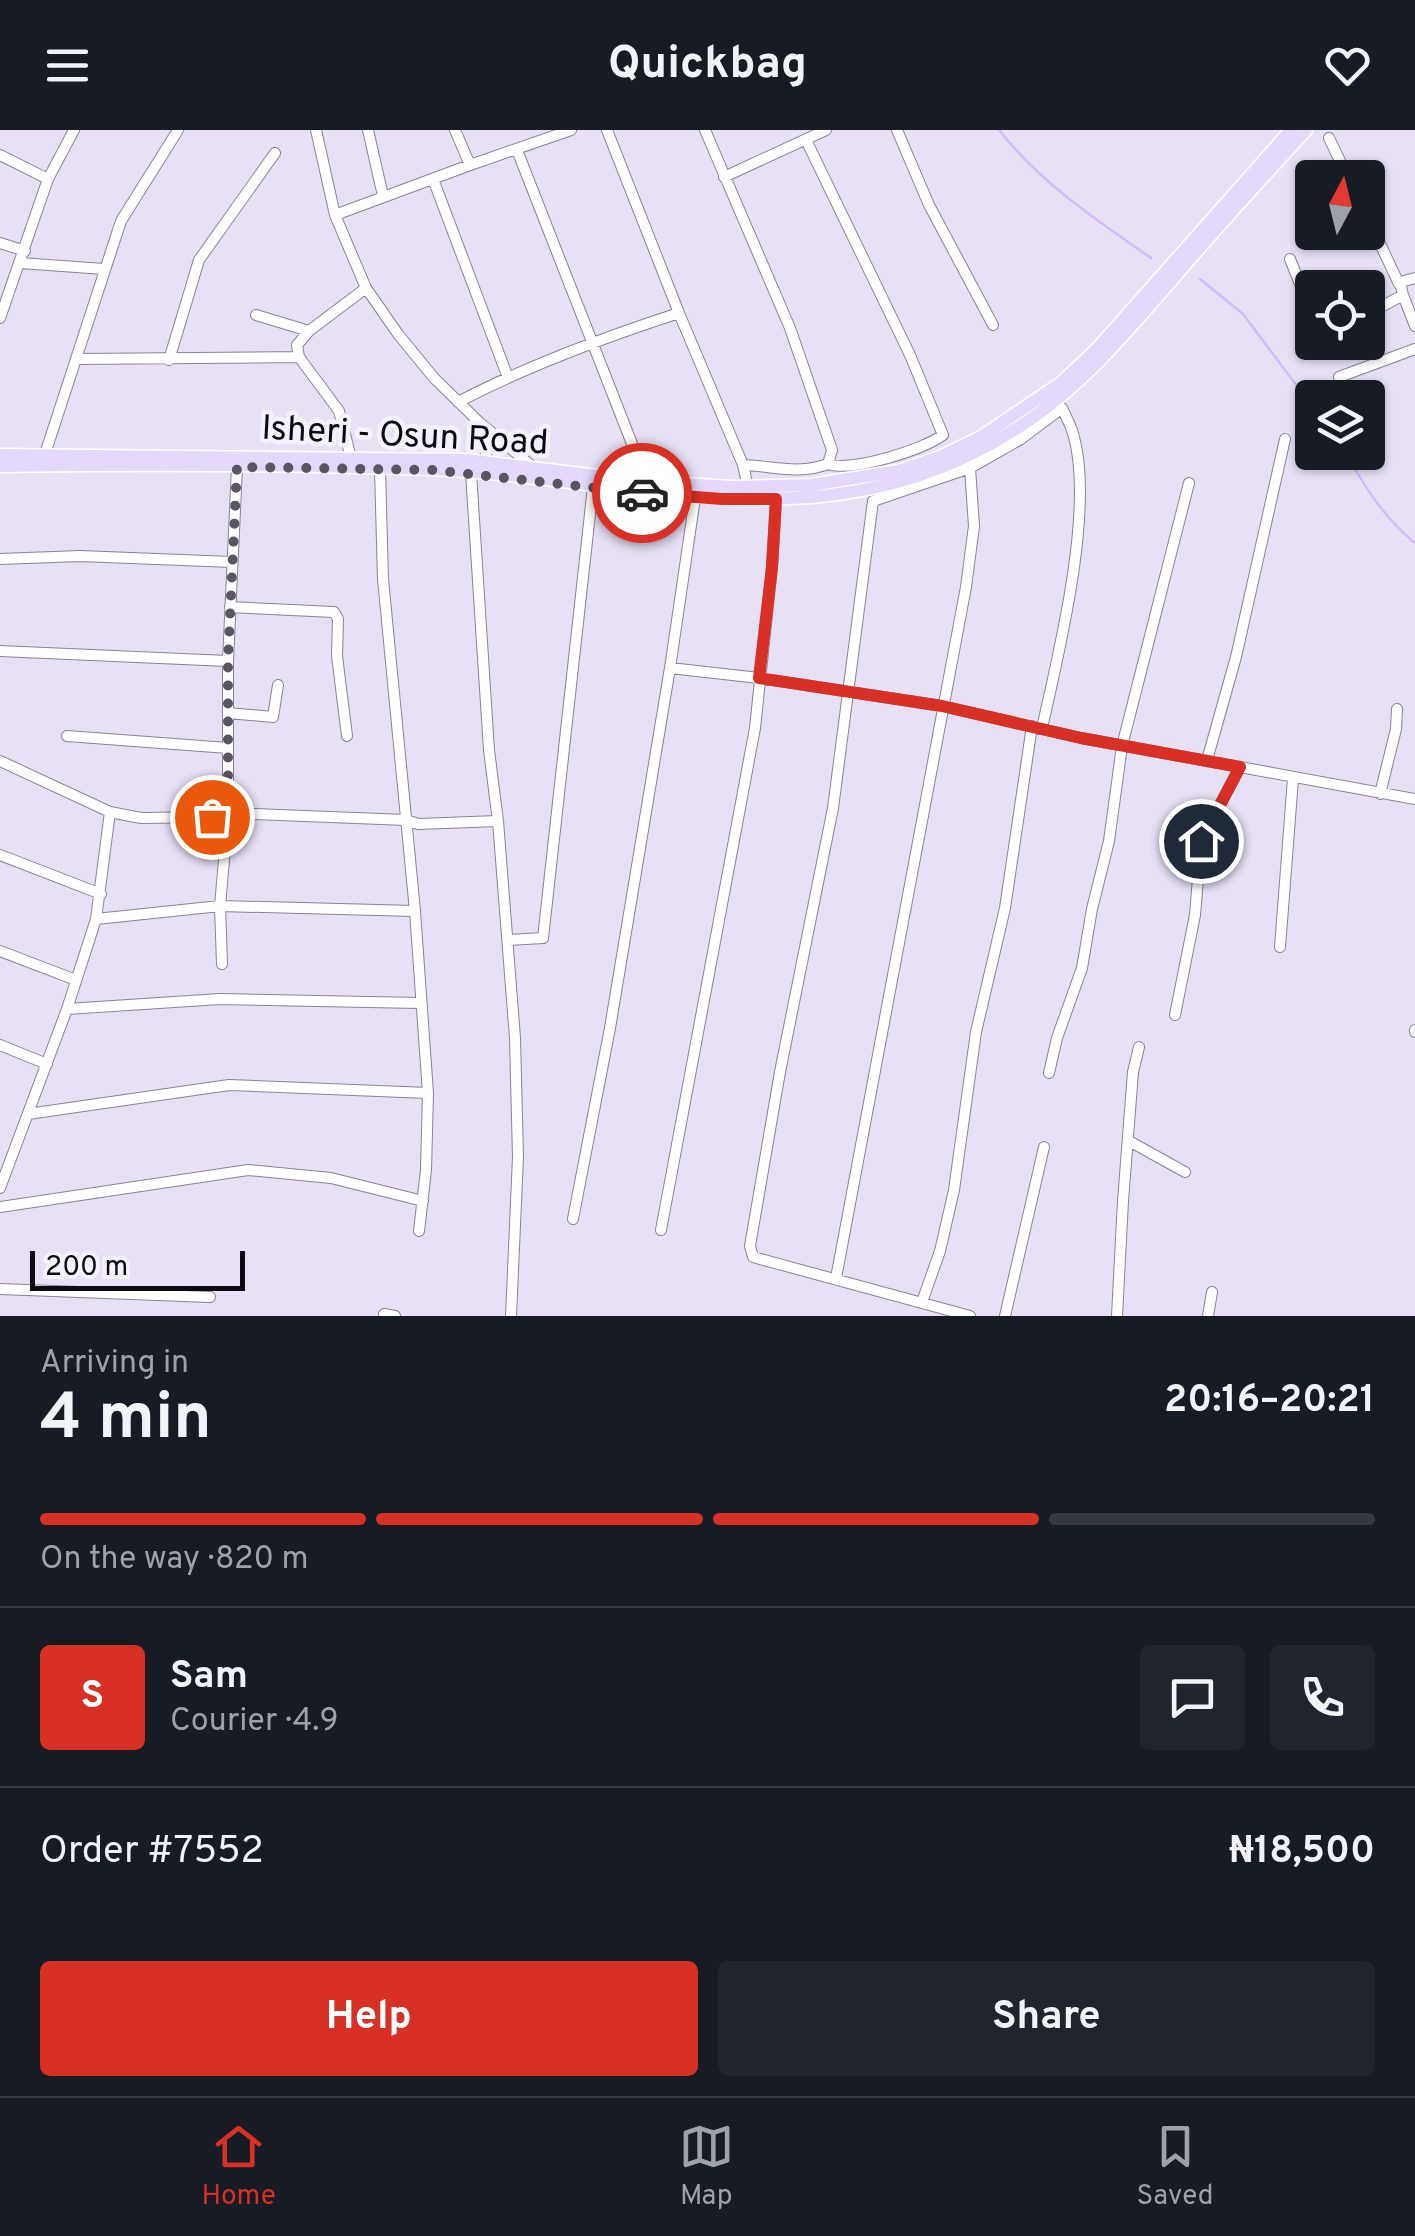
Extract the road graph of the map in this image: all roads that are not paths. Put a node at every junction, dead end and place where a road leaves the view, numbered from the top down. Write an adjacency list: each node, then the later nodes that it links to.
1 (74, 130): 22 (street)
2 (178, 130): 31 (street)
3 (316, 130): 25 (street)
4 (368, 130): 24 (street)
5 (455, 130): 20 (street)
6 (572, 130): 13 (street)
7 (607, 130): 37 (street)
8 (704, 130): 21 (street)
9 (826, 130): 15 (street)
10 (898, 130): 40 (street)
11 (1290, 130): 65 (main road)
12 (1306, 130): 65 (main road)
13 (554, 133): 16 (street)
14 (1329, 138): 19 (street)
15 (806, 140): 21 (street); 56 (street)
16 (517, 150): 20 (street); 43 (street)
17 (274, 153): 47 (street)
18 (0, 154): 22 (street)
19 (1339, 160)
20 (470, 165): 23 (street)
21 (724, 177): 56 (street)
22 (48, 179): 28 (street)
23 (433, 179): 24 (street); 48 (street)
24 (383, 196): 25 (street)
25 (335, 216): 34 (street)
26 (0, 244): 28 (street)
27 (1383, 250): 35 (street)
28 (25, 251): 30 (street)
29 (1290, 259): 32 (street)
30 (20, 263): 31 (street); 39 (street)
31 (104, 268): 46 (street)
32 (1295, 272)
33 (1415, 278): 35 (street)
34 (366, 288): 42 (street); 50 (street)
35 (1401, 289): 36 (street); 41 (street)
36 (1385, 301)
37 (679, 314): 43 (street); 58 (street)
38 (256, 315): 42 (street)
39 (0, 318)
40 (994, 325)
41 (1415, 326)
42 (308, 331): 45 (street)
43 (593, 341): 48 (street); 64 (street)
44 (1415, 348): 49 (street)
45 (299, 357): 47 (street); 55 (street)
46 (76, 359): 47 (street); 53 (street)
47 (169, 360)
48 (508, 375): 50 (street)
49 (1339, 377)
50 (458, 402): 51 (street)
51 (493, 434): 62 (street); 63 (street)
52 (1286, 439): 88 (street)
53 (45, 454): 54 (main road, Isheri - Osun Road); 55 (main road, Isheri - Osun Road)
54 (0, 455)
55 (351, 458): 62 (main road, Isheri - Osun Road)
56 (828, 464): 58 (street)
57 (0, 466): 59 (main road)
58 (743, 466): 68 (street)
59 (237, 467): 60 (main road); 72 (street)
60 (380, 468): 62 (main road); 96 (street)
61 (970, 468): 79 (street); 80 (street); 83 (street)
62 (478, 469): 63 (main road); 97 (street)
63 (532, 472): 64 (main road, Isheri - Osun Road); 67 (main road)
64 (648, 482): 68 (main road, Isheri - Osun Road)
65 (870, 483): 68 (main road, Isheri - Osun Road); 70 (main road)
66 (1189, 483): 86 (street)
67 (593, 488): 69 (main road); 103 (street)
68 (748, 488)
69 (695, 498): 70 (main road); 76 (street)
70 (776, 499): 77 (street)
71 (0, 559): 72 (street)
72 (232, 562): 73 (street)
73 (230, 607): 75 (street); 85 (street)
74 (0, 651): 75 (street)
75 (228, 660): 82 (street)
76 (670, 668): 77 (street); 125 (street)
77 (759, 678): 79 (street); 126 (street)
78 (278, 685): 82 (street)
79 (850, 692): 80 (street); 128 (street)
80 (942, 706): 83 (street); 128 (street)
81 (1397, 708): 92 (street)
82 (228, 713): 87 (street)
83 (1037, 727): 86 (street); 132 (street)
84 (66, 736): 87 (street)
85 (347, 736)
86 (1122, 746): 88 (street); 114 (street)
87 (228, 748): 95 (street)
88 (1208, 760): 90 (street)
89 (0, 761): 94 (street)
90 (1240, 767): 91 (street); 110 (street)
91 (1294, 779): 92 (street); 104 (street)
92 (1380, 794): 93 (street)
93 (1415, 800)
94 (110, 812): 95 (street); 99 (street)
95 (228, 813): 96 (street); 100 (street)
96 (406, 820): 97 (street); 101 (street)
97 (498, 821): 103 (street)
98 (0, 855): 99 (street)
99 (101, 894): 102 (street)
100 (220, 906): 101 (street); 102 (street); 106 (street)
101 (415, 910): 108 (street)
102 (96, 918): 107 (street)
103 (508, 940): 133 (street)
104 (1280, 947)
105 (0, 951): 107 (street)
106 (222, 964)
107 (76, 980): 109 (street)
108 (420, 1003): 109 (street); 115 (street)
109 (67, 1009): 113 (street)
110 (1176, 1015)
111 (0, 1045): 113 (street)
112 (1139, 1046): 118 (street)
113 (48, 1064): 116 (street)
114 (1049, 1073)
115 (428, 1093): 116 (street); 123 (street)
116 (28, 1114): 119 (street)
117 (0, 1140): 119 (street)
118 (1129, 1141): 121 (street); 136 (street)
119 (15, 1146): 122 (street)
120 (1044, 1147): 135 (street)
121 (1185, 1172)
122 (0, 1188)
123 (423, 1201): 124 (street); 127 (street)
124 (0, 1207)
125 (573, 1218)
126 (661, 1230)
127 (419, 1231)
128 (836, 1278): 132 (street)
129 (0, 1289): 131 (street)
130 (1212, 1292): 137 (street)
131 (210, 1297)
132 (922, 1302): 134 (street)
133 (511, 1316)
134 (970, 1316)
135 (1005, 1316)
136 (1117, 1316)
137 (1208, 1316)

